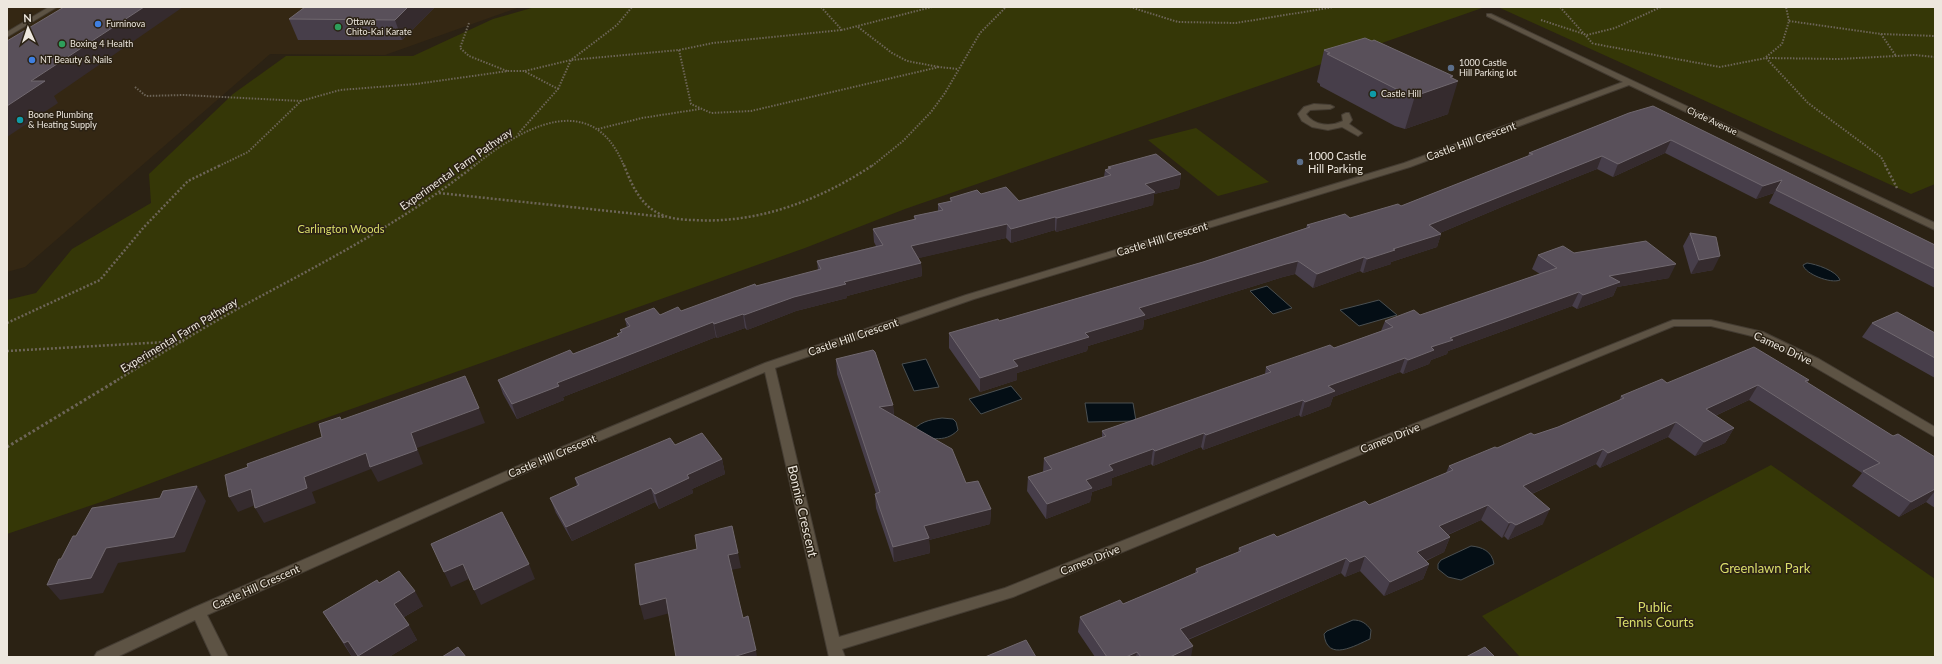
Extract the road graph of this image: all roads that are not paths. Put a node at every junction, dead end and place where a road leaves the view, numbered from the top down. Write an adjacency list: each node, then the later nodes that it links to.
1 (54, 7): 3 (street)
2 (1489, 15): 4 (street, Clyde Avenue)
3 (7, 35)
4 (1629, 82): 9 (street, Clyde Avenue); 10 (street, Castle Hill Crescent)
5 (1330, 107): 7 (street)
6 (1346, 115): 7 (street)
7 (1344, 125): 8 (street)
8 (1358, 133)
9 (1935, 227)
10 (768, 366): 12 (street, Castle Hill Crescent); 13 (street, Bonnie Crescent)
11 (1935, 433): 13 (street, Cameo Drive)
12 (198, 612): 14 (street, Castle Hill Crescent); 15 (street)
13 (835, 651)
14 (102, 657)
15 (220, 657)

